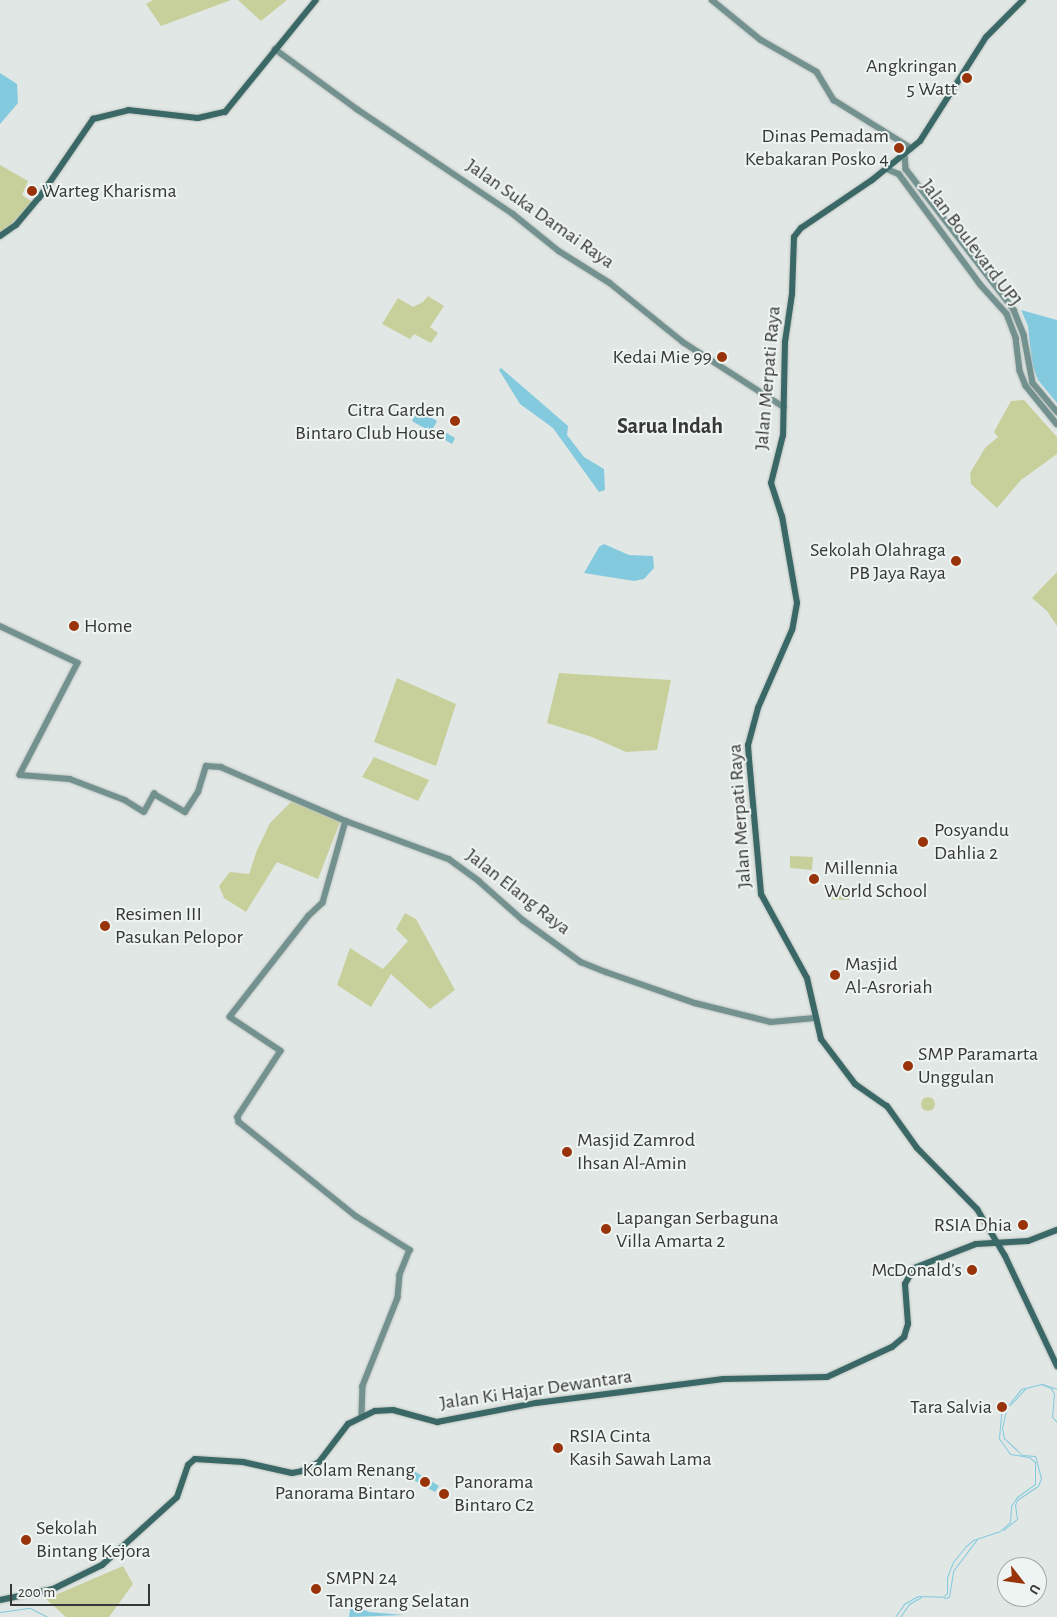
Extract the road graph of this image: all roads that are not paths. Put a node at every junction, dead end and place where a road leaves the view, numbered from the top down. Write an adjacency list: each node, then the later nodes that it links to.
1 (316, 0): 4 (main road)
2 (712, 0): 5 (street)
3 (1023, 0): 5 (main road, Jalan Merpati Raya)
4 (275, 50): 10 (main road); 11 (street, Jalan Suka Damai Raya)
5 (911, 148): 6 (main road, Jalan Merpati Raya)
6 (905, 154): 7 (main road, Jalan Merpati Raya); 8 (street, Jalan Boulevard UPJ)
7 (886, 169): 9 (street, Jalan Boulevard UPJ); 11 (main road, Jalan Merpati Raya)
8 (906, 169): 9 (street); 12 (street, Jalan Boulevard UPJ)
9 (898, 174): 13 (street, Jalan Boulevard UPJ)
10 (0, 236)
11 (784, 407): 16 (main road, Jalan Merpati Raya)
12 (1057, 412)
13 (1057, 424)
14 (0, 626): 15 (street, Jalan Elang Raya)
15 (346, 821): 16 (street, Jalan Elang Raya); 20 (street)
16 (815, 1018): 18 (main road, Jalan Merpati Raya)
17 (1057, 1230): 18 (main road, Jalan Ki Hajar Dewantara)
18 (994, 1242): 19 (main road, Jalan Merpati Raya); 20 (main road, Jalan Ki Hajar Dewantara)
19 (1057, 1366)
20 (362, 1415): 21 (main road)
21 (0, 1600)

